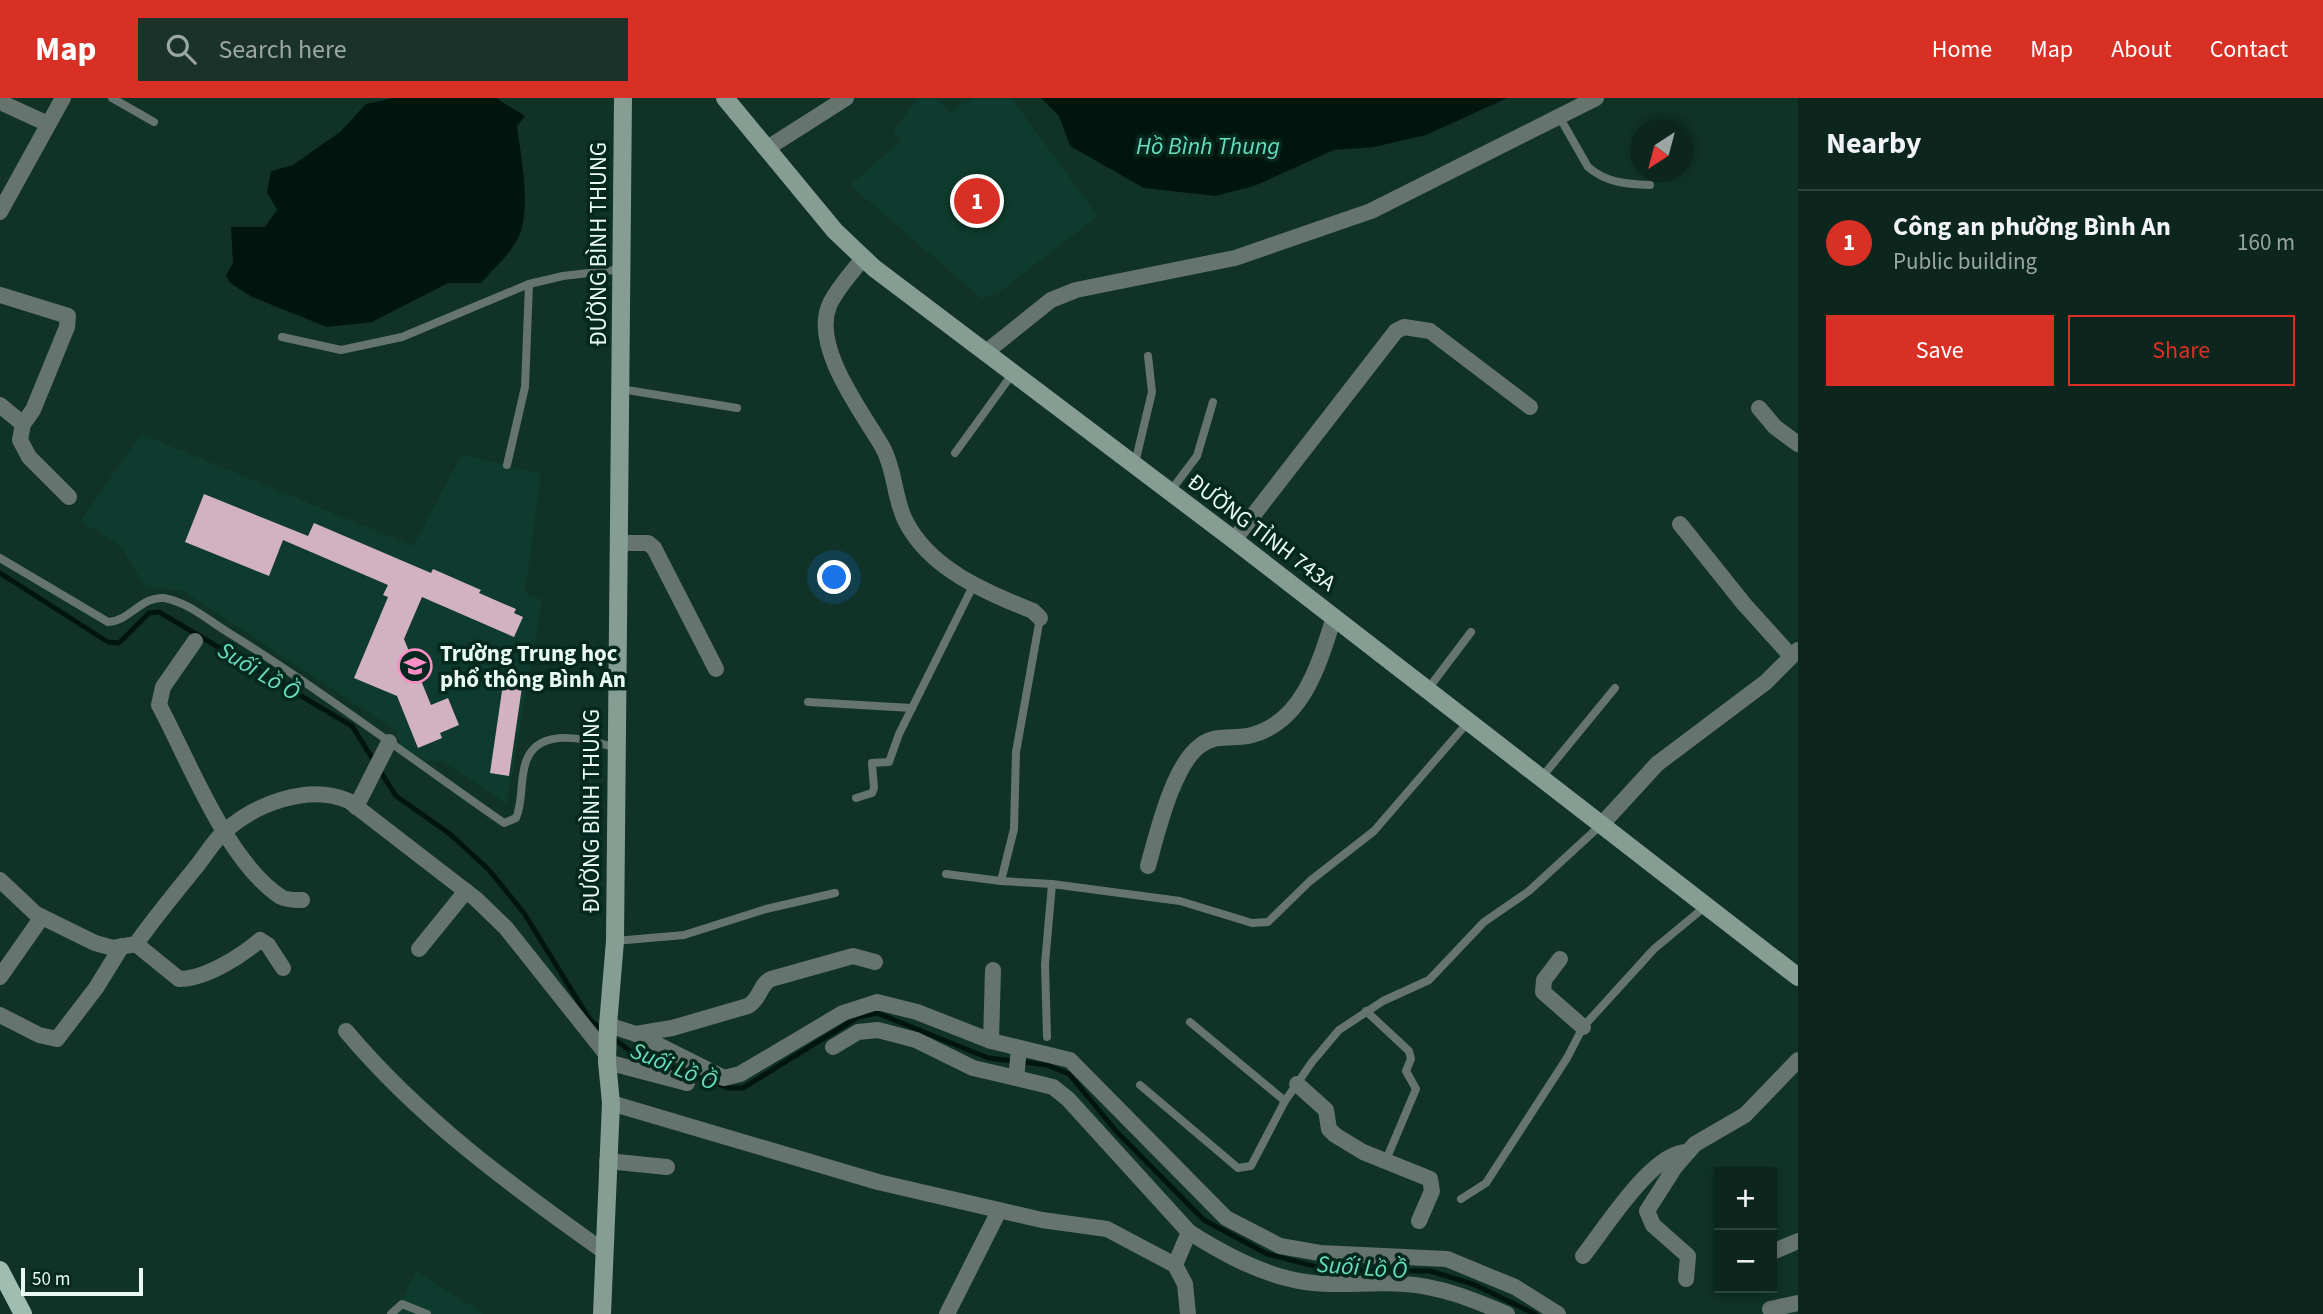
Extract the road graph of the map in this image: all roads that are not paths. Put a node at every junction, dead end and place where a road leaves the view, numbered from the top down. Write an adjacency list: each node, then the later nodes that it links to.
1 (62, 98): 10 (street)
2 (113, 98): 9 (lane)
3 (623, 98): 15 (main road, ĐƯỜNG BÌNH THUNG)
4 (725, 98): 11 (main road, ĐƯỜNG TỈNH 743A)
5 (846, 98): 11 (street)
6 (1596, 98): 8 (street)
7 (0, 102): 10 (street)
8 (1560, 118): 12 (lane); 19 (street)
9 (153, 122)
10 (47, 124): 13 (street)
11 (766, 149): 14 (main road, ĐƯỜNG TỈNH 743A)
12 (1650, 185)
13 (0, 212)
14 (863, 258): 19 (main road, ĐƯỜNG TỈNH 743A); 39 (street)
15 (623, 269): 16 (lane); 22 (main road, ĐƯỜNG BÌNH THUNG)
16 (529, 284): 18 (lane); 31 (lane)
17 (0, 295): 28 (street)
18 (282, 337)
19 (985, 352): 21 (main road, ĐƯỜNG TỈNH 743A)
20 (1148, 356): 32 (lane)
21 (1013, 373): 30 (lane); 32 (main road, ĐƯỜNG TỈNH 743A)
22 (621, 389): 26 (lane); 37 (main road, ĐƯỜNG BÌNH THUNG)
23 (1213, 402): 33 (lane)
24 (0, 405): 28 (street)
25 (1530, 407): 36 (street)
26 (737, 408)
27 (1759, 408): 29 (street)
28 (23, 424): 34 (street)
29 (1798, 444)
30 (955, 453)
31 (508, 465)
32 (1134, 466): 33 (main road, ĐƯỜNG TỈNH 743A)
33 (1169, 493): 36 (main road, ĐƯỜNG TỈNH 743A)
34 (68, 497)
35 (1680, 524): 44 (street)
36 (1234, 540): 40 (main road, ĐƯỜNG TỈNH 743A)
37 (619, 543): 45 (street); 52 (main road, ĐƯỜNG BÌNH THUNG)
38 (0, 558): 51 (lane)
39 (973, 586): 41 (street); 49 (lane)
40 (1334, 617): 47 (main road, ĐƯỜNG TỈNH 743A); 58 (street)
41 (1040, 618): 61 (lane)
42 (1471, 632): 47 (lane)
43 (195, 641): 57 (street)
44 (1794, 653): 56 (street)
45 (716, 670)
46 (1615, 688): 53 (lane)
47 (1428, 689): 50 (main road, ĐƯỜNG TỈNH 743A)
48 (808, 702): 49 (lane)
49 (912, 708): 54 (lane)
50 (1469, 721): 53 (main road, ĐƯỜNG TỈNH 743A); 62 (lane)
51 (385, 748): 52 (lane); 55 (street)
52 (616, 748): 68 (main road, ĐƯỜNG BÌNH THUNG)
53 (1542, 777): 56 (main road, ĐƯỜNG TỈNH 743A)
54 (856, 798)
55 (356, 807): 57 (street); 63 (street)
56 (1602, 824): 66 (main road, ĐƯỜNG TỈNH 743A); 77 (lane)
57 (224, 832): 65 (street); 69 (street)
58 (1148, 866)
59 (946, 874): 61 (lane)
60 (0, 880): 67 (street)
61 (1001, 881): 62 (lane)
62 (1052, 884): 84 (lane)
63 (466, 891): 70 (street); 88 (street)
64 (835, 893): 68 (lane)
65 (302, 900)
66 (1707, 905): 76 (main road, ĐƯỜNG TỈNH 743A); 80 (lane)
67 (42, 917): 69 (street); 75 (street)
68 (615, 941): 81 (main road, ĐƯỜNG BÌNH THUNG)
69 (129, 945): 73 (street); 78 (street)
70 (419, 949)
71 (1560, 959): 80 (street)
72 (875, 962): 83 (street)
73 (283, 968)
74 (993, 970): 85 (street)
75 (0, 977)
76 (1798, 977)
77 (1366, 1011): 92 (lane); 97 (lane)
78 (0, 1015)
79 (1190, 1022): 94 (lane)
80 (1583, 1027): 100 (lane)
81 (608, 1028): 83 (street); 88 (main road, ĐƯỜNG BÌNH THUNG)
82 (346, 1031): 107 (street)
83 (636, 1034): 85 (street)
84 (1047, 1037)
85 (991, 1041): 87 (street)
86 (834, 1047): 90 (street)
87 (1019, 1049): 90 (street); 122 (street)
88 (607, 1056): 91 (street); 95 (main road, ĐƯỜNG BÌNH THUNG)
89 (1798, 1060): 96 (street)
90 (1016, 1076): 105 (street)
91 (687, 1083)
92 (1297, 1083): 94 (lane); 97 (street)
93 (1140, 1085): 94 (lane)
94 (1285, 1101)
95 (611, 1103): 98 (main road, ĐƯỜNG BÌNH THUNG); 102 (street)
96 (1688, 1152): 101 (street); 103 (street)
97 (1387, 1160): 104 (street)
98 (607, 1161): 99 (street); 107 (main road, ĐƯỜNG BÌNH THUNG)
99 (667, 1167)
100 (1461, 1199)
101 (1625, 1204): 103 (street); 109 (street)
102 (999, 1211): 110 (street); 119 (street)
103 (1647, 1211): 112 (street)
104 (1419, 1221)
105 (1189, 1231): 110 (street); 121 (street)
106 (1798, 1241): 108 (street)
107 (602, 1250): 118 (main road, ĐƯỜNG BÌNH THUNG)
108 (1777, 1250)
109 (1583, 1256)
110 (1175, 1265): 120 (street)
111 (0, 1270): 115 (main road)
112 (1686, 1279)
113 (1798, 1303): 114 (street)
114 (1770, 1309)
115 (23, 1314)
116 (391, 1314): 117 (lane)
117 (427, 1314)
118 (602, 1314)
119 (947, 1314)
120 (1188, 1314)
121 (1507, 1314)
122 (1559, 1314)

